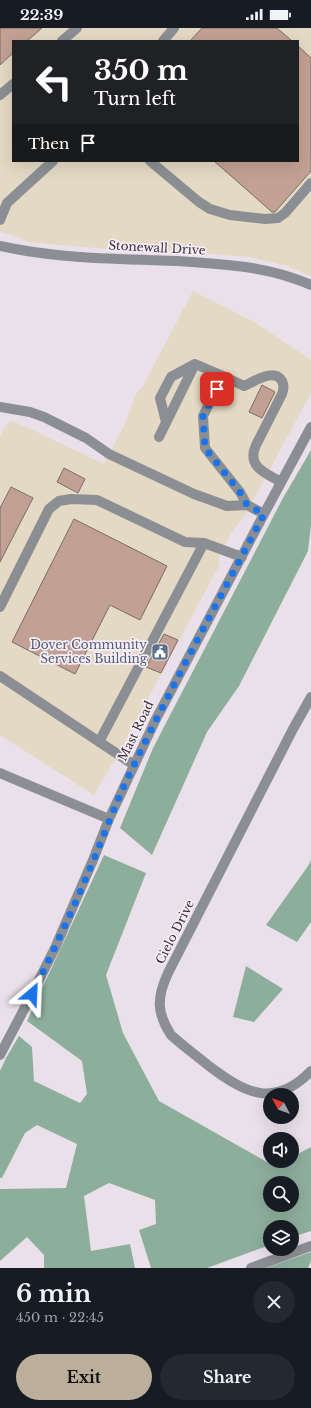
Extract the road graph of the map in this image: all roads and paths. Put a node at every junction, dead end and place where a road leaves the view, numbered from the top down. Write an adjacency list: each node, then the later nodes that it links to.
1 (77, 28): 3 (street)
2 (174, 28): 4 (street)
3 (63, 40)
4 (164, 40)
5 (12, 85): 6 (street)
6 (0, 95)
7 (52, 162): 10 (street)
8 (151, 162): 9 (street)
9 (311, 183)
10 (0, 220)
11 (0, 246): 12 (street, Stonewall Drive)
12 (311, 285)
13 (196, 364): 14 (street); 16 (street); 16 (street)
14 (224, 376): 19 (street); 20 (street)
15 (0, 407): 20 (street)
16 (166, 422): 18 (street)
17 (311, 427): 19 (street, Mast Road)
18 (159, 437)
19 (281, 482): 21 (street, Mast Road)
20 (247, 505): 21 (street)
21 (264, 514): 23 (street, Mast Road)
22 (204, 543): 23 (street); 24 (street); 27 (street)
23 (242, 557): 28 (street, Mast Road)
24 (0, 607)
25 (0, 676): 27 (street)
26 (311, 697): 32 (street, Cielo Drive)
27 (99, 742): 28 (street)
28 (134, 765): 30 (street, Mast Road)
29 (0, 773): 30 (street)
30 (109, 820): 31 (street, Mast Road)
31 (0, 1054)
32 (311, 1071)
33 (311, 1246): 34 (street)
34 (251, 1268)

